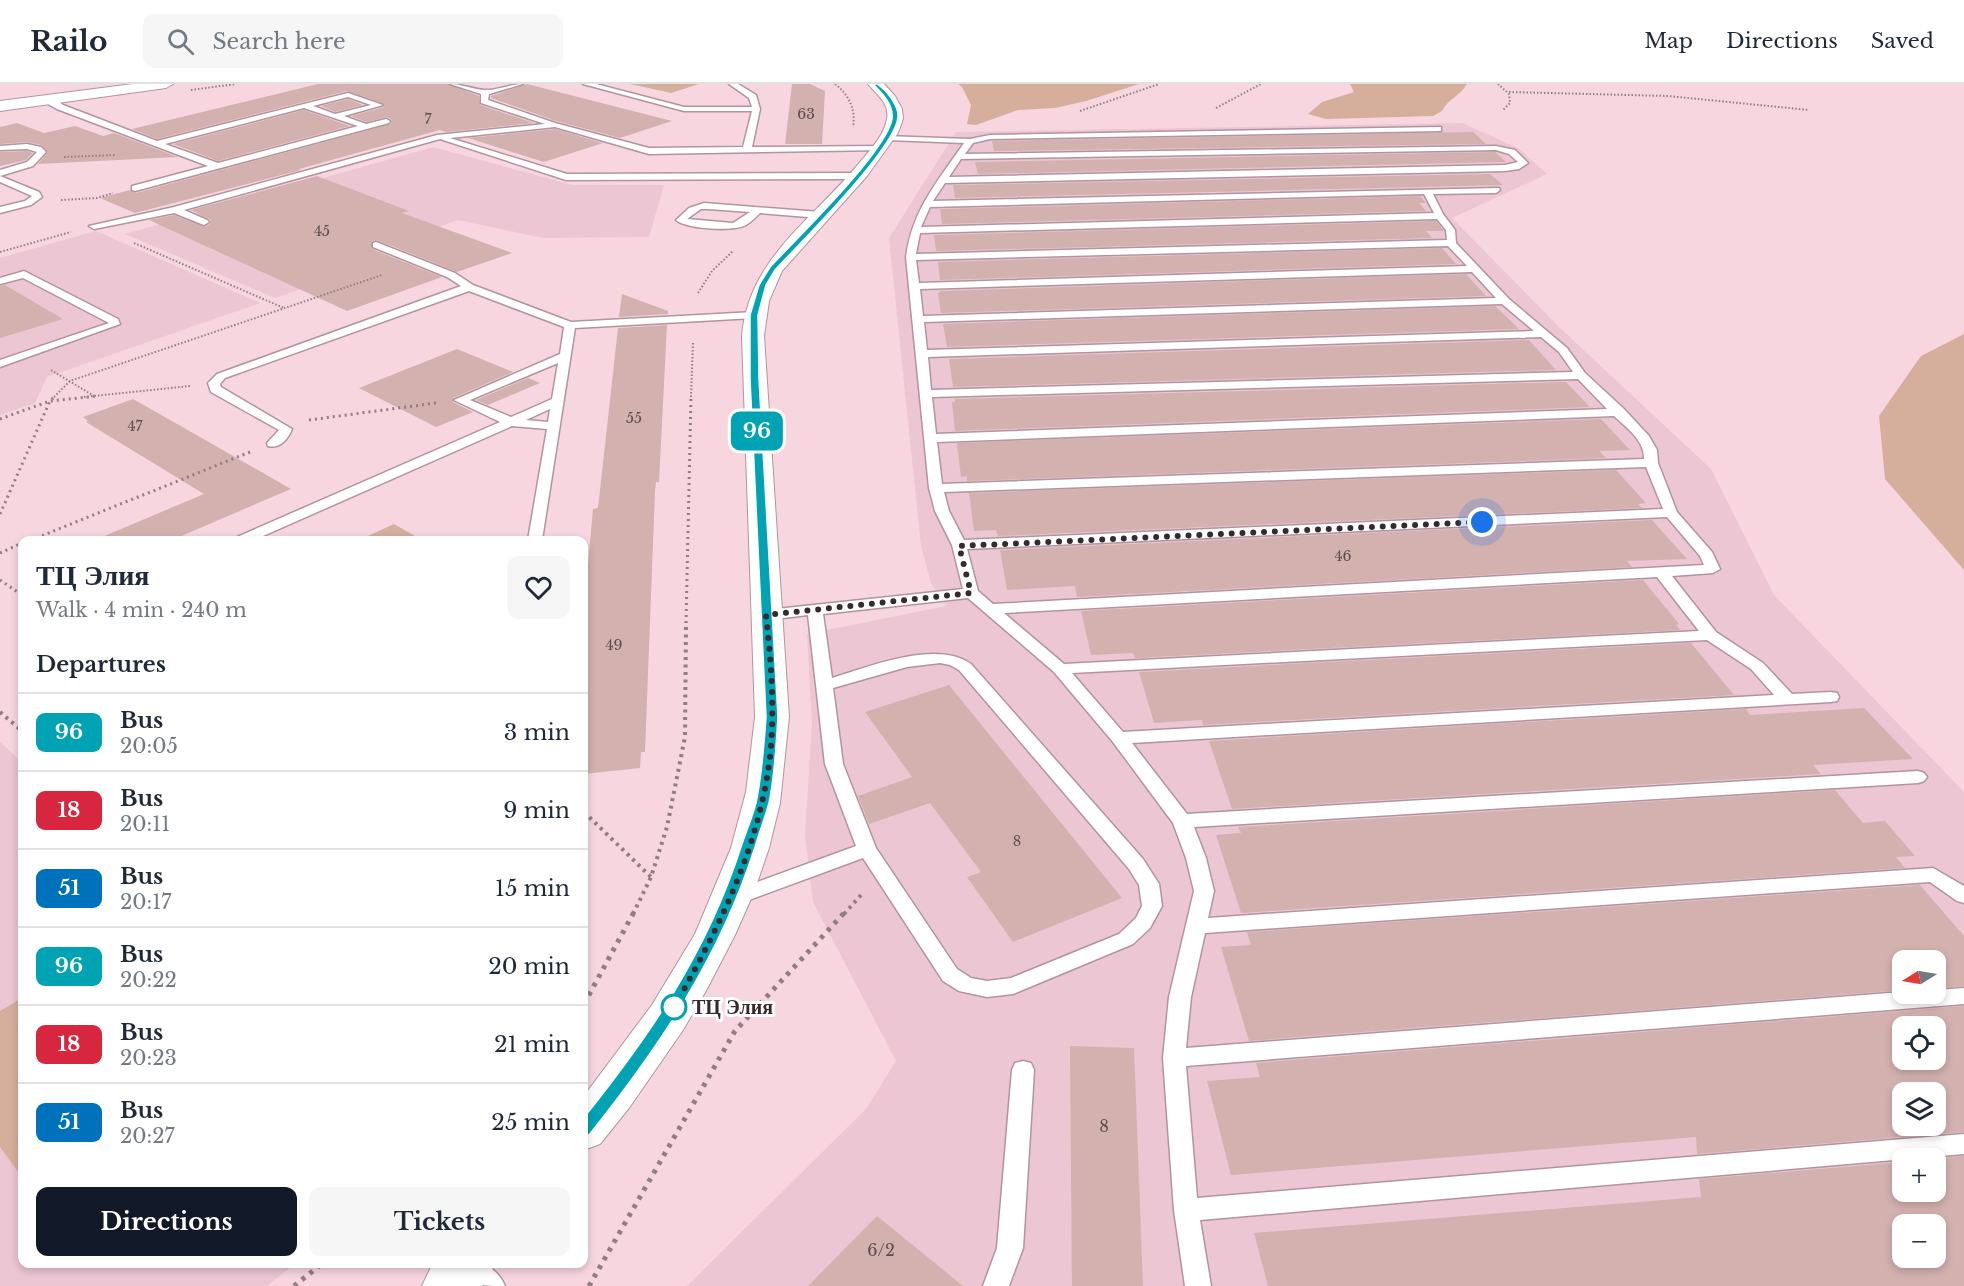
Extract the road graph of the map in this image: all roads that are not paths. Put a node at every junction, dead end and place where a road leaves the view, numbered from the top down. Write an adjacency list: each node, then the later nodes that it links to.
1 (166, 84): 8 (street)
2 (454, 84): 7 (lane)
3 (519, 84): 7 (lane)
4 (587, 84): 11 (lane)
5 (733, 84): 11 (lane)
6 (876, 84): 23 (street)
7 (485, 93): 13 (lane)
8 (50, 99): 9 (street); 22 (lane)
9 (0, 106)
10 (304, 106): 12 (lane); 14 (lane); 22 (lane)
11 (756, 109): 25 (lane)
12 (355, 111): 14 (lane); 18 (lane)
13 (521, 113): 15 (lane); 17 (lane)
14 (335, 116): 18 (lane)
15 (500, 119)
16 (489, 122): 20 (lane)
17 (555, 125): 20 (lane); 25 (lane)
18 (366, 126): 27 (lane)
19 (1438, 129): 21 (lane)
20 (437, 137): 29 (lane); 37 (lane)
21 (970, 141): 23 (lane); 26 (lane)
22 (158, 143): 27 (lane)
23 (885, 143): 25 (lane); 29 (street)
24 (0, 148): 28 (lane)
25 (747, 150)
26 (959, 157): 31 (lane); 31 (lane)
27 (217, 166): 32 (lane)
28 (0, 174)
29 (857, 176): 39 (street)
30 (0, 178): 36 (lane)
31 (942, 180): 35 (lane)
32 (135, 188)
33 (1496, 190): 34 (lane)
34 (1427, 192): 35 (lane); 40 (lane)
35 (927, 204): 43 (lane)
36 (0, 210)
37 (175, 210): 41 (lane); 42 (lane)
38 (758, 210): 38 (lane); 39 (lane)
39 (820, 215): 52 (street)
40 (1441, 216): 43 (lane); 44 (lane)
41 (204, 222)
42 (94, 226)
43 (915, 230): 46 (lane)
44 (1451, 243): 46 (lane); 47 (lane)
45 (376, 245): 50 (lane)
46 (911, 257): 49 (lane)
47 (1474, 269): 49 (lane); 51 (lane)
48 (0, 281): 58 (lane)
49 (915, 286): 53 (lane)
50 (470, 287): 54 (lane); 66 (lane)
51 (1505, 301): 53 (lane); 55 (lane)
52 (754, 315): 54 (lane); 77 (street)
53 (919, 319): 56 (lane)
54 (570, 325): 57 (lane)
55 (1544, 334): 56 (lane); 59 (lane)
56 (922, 354): 60 (lane)
57 (565, 356): 61 (lane); 63 (lane)
58 (0, 364)
59 (1581, 375): 60 (lane); 62 (lane)
60 (926, 394): 65 (lane)
61 (558, 400): 63 (lane); 64 (lane)
62 (1620, 412): 65 (lane); 67 (lane)
63 (511, 422): 64 (lane); 70 (lane)
64 (554, 426): 71 (lane)
65 (930, 438): 68 (lane)
66 (273, 442)
67 (1651, 463): 68 (lane); 69 (lane)
68 (936, 488): 72 (lane)
69 (1671, 513): 72 (lane); 73 (lane)
70 (251, 536)
71 (536, 536)
72 (959, 546): 74 (lane)
73 (1661, 572): 76 (lane); 78 (lane)
74 (971, 593): 75 (lane); 76 (lane)
75 (815, 609): 77 (lane); 80 (lane)
76 (990, 609): 79 (lane)
77 (766, 615): 88 (street)
78 (1710, 635): 79 (lane); 82 (lane)
79 (1060, 669): 83 (lane)
80 (823, 686): 86 (lane); 86 (lane)
81 (1831, 697): 82 (lane)
82 (1787, 699): 83 (lane)
83 (1119, 738): 85 (lane)
84 (1918, 777): 85 (lane)
85 (1182, 821): 89 (lane)
86 (867, 849): 88 (lane)
87 (1964, 896): 89 (lane)
88 (730, 899): 93 (street)
89 (1197, 926): 91 (lane)
90 (1964, 996): 91 (lane)
91 (1174, 1058): 95 (lane)
92 (1023, 1070): 96 (lane)
93 (588, 1125)
94 (1964, 1144): 95 (lane)
95 (1186, 1210): 97 (lane)
96 (996, 1286)
97 (1198, 1286)

